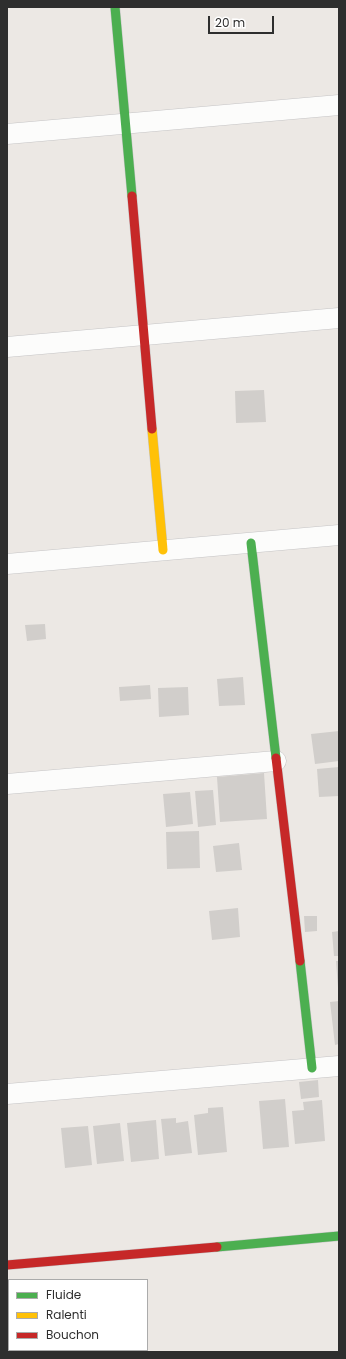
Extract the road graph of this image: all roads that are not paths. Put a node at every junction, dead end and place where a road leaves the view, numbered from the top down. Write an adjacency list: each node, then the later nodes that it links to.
1 (115, 7): 3 (street)
2 (339, 105): 3 (street)
3 (125, 124): 4 (street); 6 (street)
4 (7, 134)
5 (339, 318): 6 (street)
6 (144, 335): 7 (street); 10 (street)
7 (7, 347)
8 (339, 535): 9 (street)
9 (251, 543): 10 (street); 12 (street)
10 (163, 550): 11 (street)
11 (7, 564)
12 (276, 761): 13 (street); 15 (street)
13 (7, 784)
14 (339, 1066): 15 (street)
15 (312, 1068): 16 (street)
16 (7, 1094)
17 (339, 1236): 18 (street)
18 (7, 1265)

